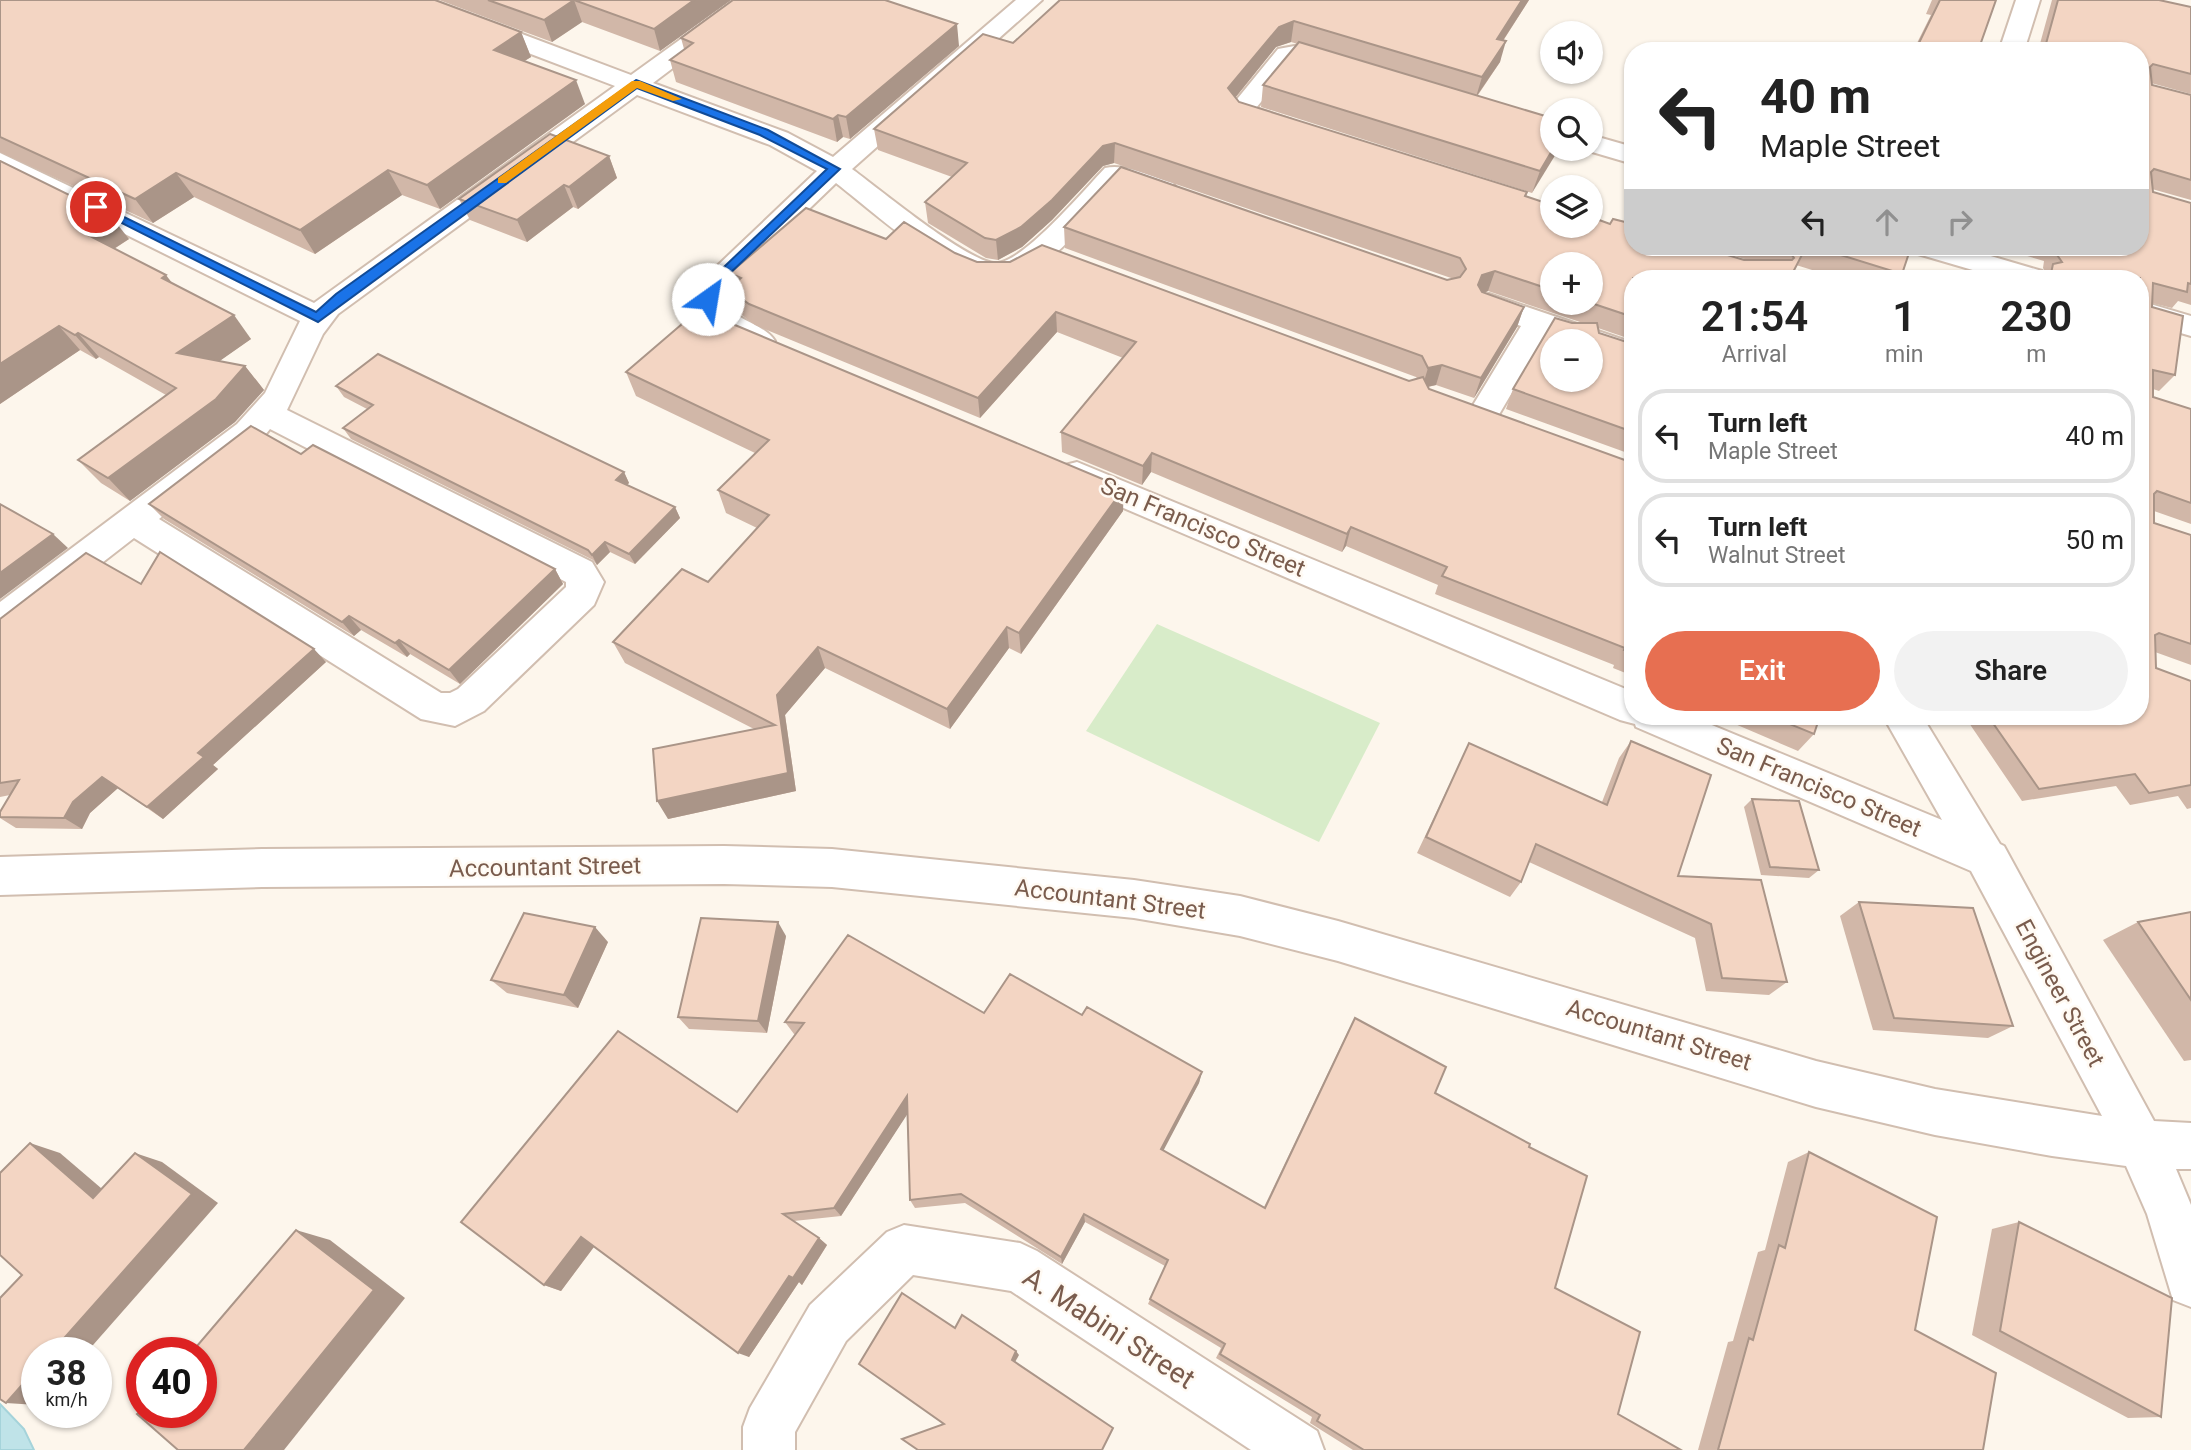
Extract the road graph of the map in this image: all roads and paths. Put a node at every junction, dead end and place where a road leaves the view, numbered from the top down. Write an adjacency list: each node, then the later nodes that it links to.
1 (410, 0): 7 (street)
2 (751, 0): 7 (street)
3 (1030, 0): 12 (street)
4 (2028, 0): 5 (street)
5 (2014, 42)
6 (1366, 74): 8 (street)
7 (636, 84): 12 (street); 18 (street)
8 (1313, 135)
9 (1603, 147): 10 (street)
10 (1624, 153)
11 (0, 160): 18 (street)
12 (835, 169): 13 (street); 22 (street)
13 (1186, 198)
14 (1939, 256): 15 (street)
15 (1998, 270)
16 (1489, 304): 19 (street)
17 (2149, 314): 20 (street)
18 (318, 317): 23 (street)
19 (1539, 321): 21 (street); 24 (street)
20 (2191, 326)
21 (1624, 351)
22 (794, 355)
23 (267, 414): 26 (street); 26 (street)
24 (1483, 416)
25 (1049, 462): 28 (street, San Francisco Street)
26 (134, 521): 27 (street)
27 (0, 622)
28 (1624, 705)
29 (1671, 725): 31 (street, San Francisco Street)
30 (1907, 725): 31 (street, Engineer Street)
31 (1989, 859): 33 (street, Engineer Street)
32 (0, 876): 33 (street, Accountant Street)
33 (2142, 1144): 34 (street, Accountant Street); 35 (street, Engineer Street)
34 (2191, 1146)
35 (2191, 1282)
36 (769, 1450): 37 (street, A. Mabini Street)
37 (1297, 1450)

